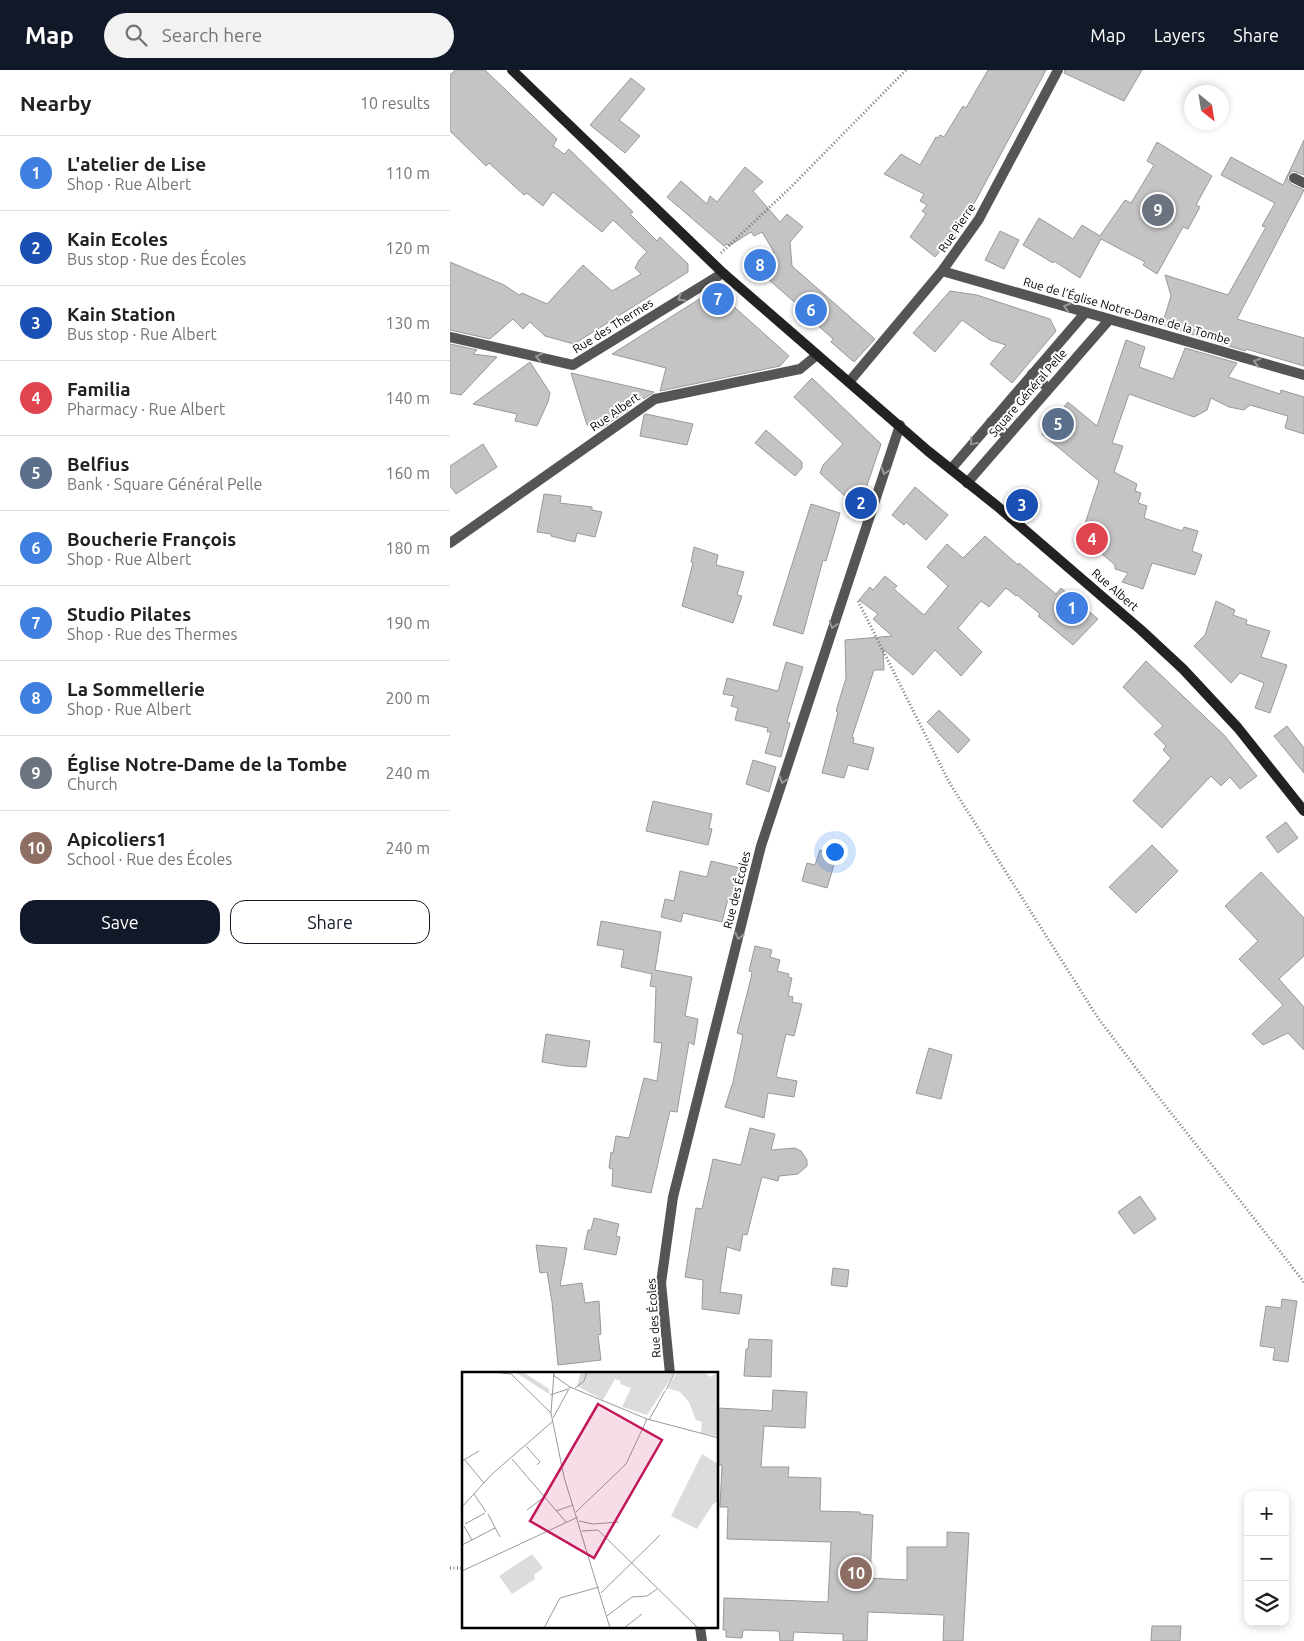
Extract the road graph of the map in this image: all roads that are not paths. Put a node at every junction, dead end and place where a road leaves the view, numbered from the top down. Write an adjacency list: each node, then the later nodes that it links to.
1 (512, 70): 6 (street, Rue Albert)
2 (1058, 70): 5 (street, Rue Pierre)
3 (1294, 178): 4 (street)
4 (1304, 183)
5 (942, 271): 7 (street, Rue de l’Église Notre-Dame de la Tombe, one-way to 5); 13 (street, Rue Pierre)
6 (723, 273): 9 (street, Rue des Thermes, one-way to 9); 10 (street, Rue Albert)
7 (1085, 312): 8 (street, Rue de l’Église Notre-Dame de la Tombe); 11 (street, Square Général Pelle)
8 (1109, 320): 12 (street, Rue de l’Église Notre-Dame de la Tombe, one-way to 8); 14 (street, Square Général Pelle)
9 (450, 336)
10 (817, 355): 13 (street, Rue Albert); 20 (street, Rue Albert)
11 (1032, 374): 14 (street); 15 (street, Square Général Pelle)
12 (1304, 375)
13 (849, 382): 16 (street, Rue Albert)
14 (1048, 388): 17 (street, Square Général Pelle)
15 (991, 422): 17 (street); 18 (street, Square Général Pelle, one-way to 18)
16 (900, 425): 18 (street, Rue Albert); 22 (street, Rue des Écoles, one-way to 22)
17 (1007, 435): 19 (street, Square Général Pelle)
18 (951, 469): 19 (street, Rue Albert)
19 (967, 483): 21 (street, Rue Albert)
20 (450, 543)
21 (1304, 811)
22 (670, 1372)
23 (700, 1628): 24 (street)
24 (702, 1641)

